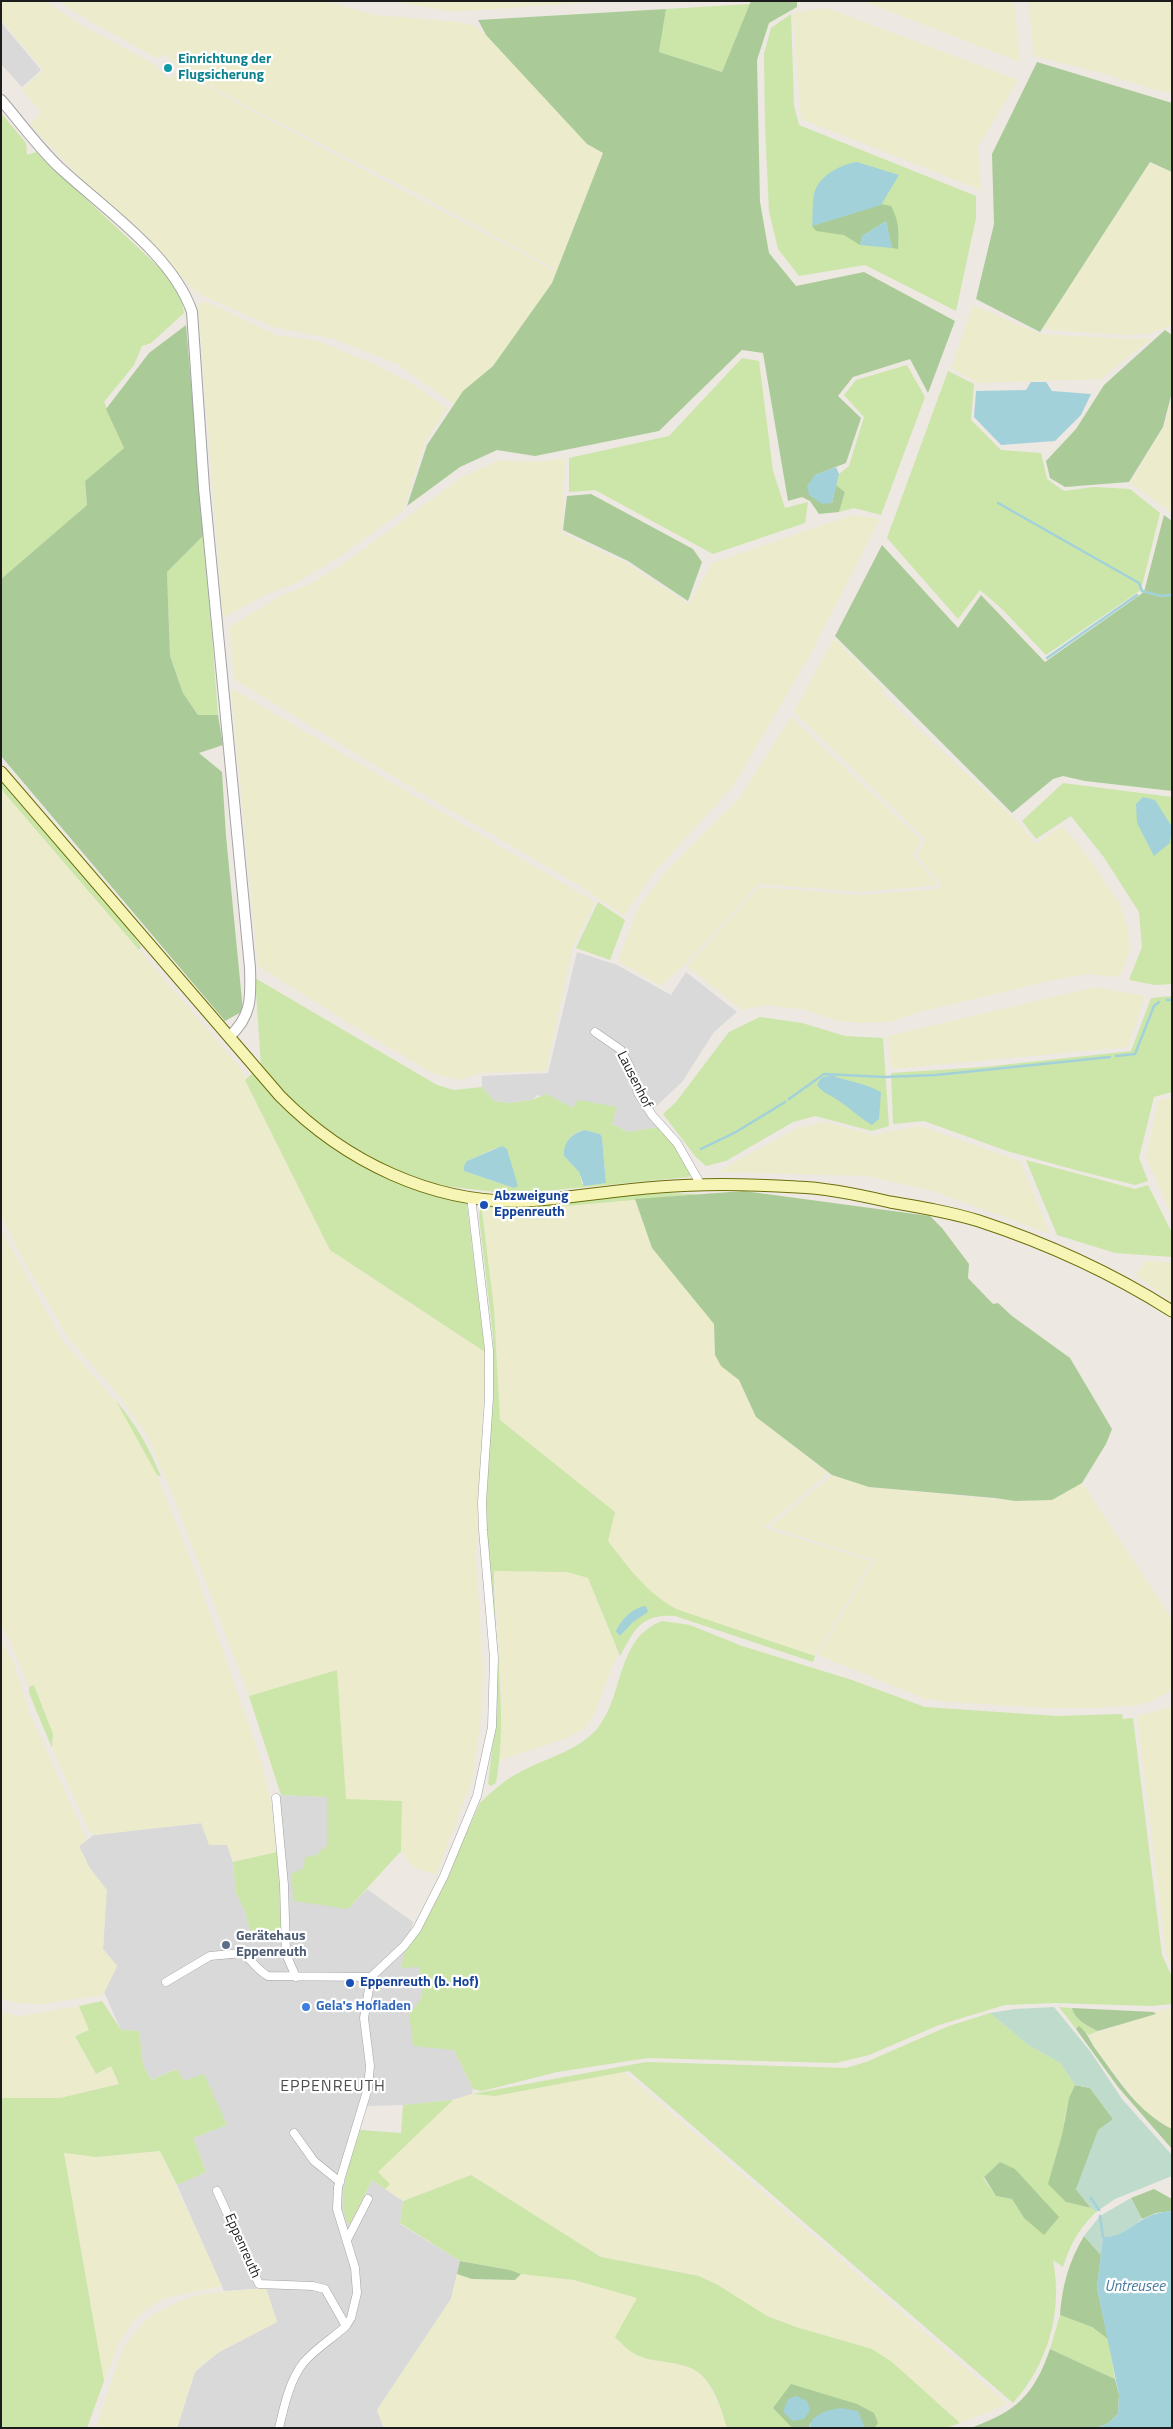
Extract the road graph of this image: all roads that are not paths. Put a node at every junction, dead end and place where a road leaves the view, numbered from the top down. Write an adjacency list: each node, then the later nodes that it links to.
1 (1, 100): 4 (street)
2 (1, 772): 4 (main road)
3 (595, 1032): 5 (street, Lausenhof)
4 (229, 1037): 6 (main road)
5 (701, 1185): 6 (main road); 7 (main road)
6 (471, 1197): 10 (street)
7 (1172, 1311)
8 (276, 1798): 9 (street)
9 (296, 1977): 10 (street); 11 (street)
10 (371, 1977): 13 (street)
11 (166, 1982)
12 (294, 2134): 13 (street)
13 (340, 2182): 16 (street)
14 (216, 2191): 17 (street, Eppenreuth)
15 (368, 2199): 16 (street)
16 (347, 2240): 17 (street)
17 (346, 2326): 18 (street)
18 (279, 2428)

